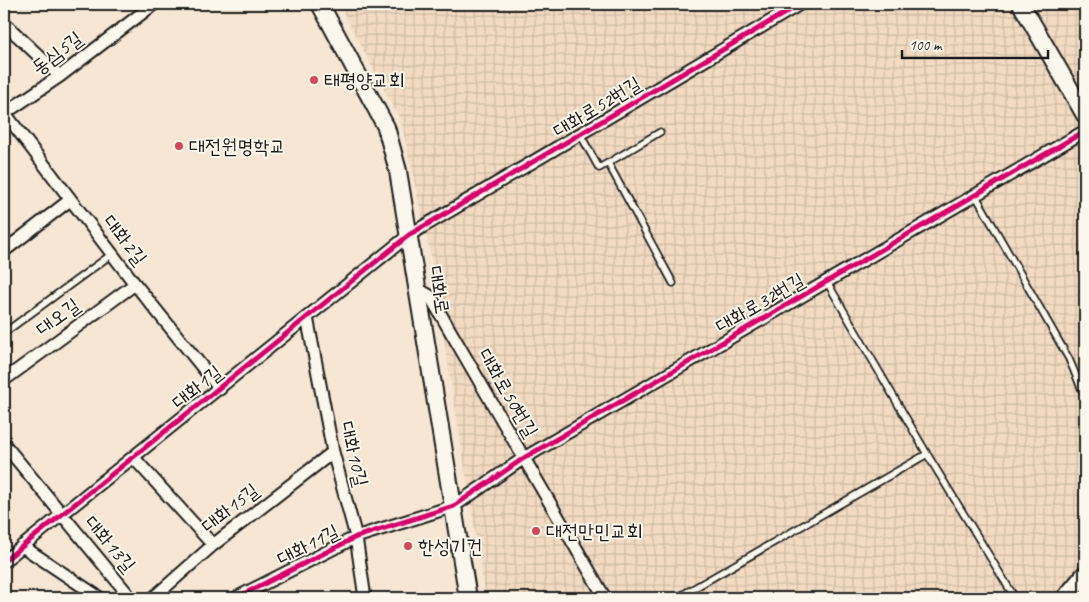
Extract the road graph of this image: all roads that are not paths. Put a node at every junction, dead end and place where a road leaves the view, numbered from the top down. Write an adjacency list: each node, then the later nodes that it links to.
1 (154, 4): 6 (street, 동심5길)
2 (320, 4): 15 (main road, 대화로)
3 (800, 4): 11 (street, 대화로52번길)
4 (1020, 4): 8 (main road)
5 (4, 23): 6 (street)
6 (60, 76): 7 (street, 동심5길)
7 (4, 112): 14 (street, 대화2길)
8 (1085, 115)
9 (660, 132): 12 (lane)
10 (1085, 132): 13 (street, 대화로32번길)
11 (580, 134): 12 (lane); 15 (street, 대화로52번길)
12 (608, 163): 19 (lane)
13 (976, 196): 18 (street, 대화로32번길); 26 (lane)
14 (70, 200): 16 (street); 17 (street, 대화2길)
15 (409, 235): 21 (main road, 대화로); 22 (street, 대화1길)
16 (4, 250)
17 (112, 254): 20 (street, 대화2길); 23 (lane)
18 (827, 282): 29 (lane, 대화로32번길); 31 (street, 대화로32번길)
19 (673, 283)
20 (135, 284): 24 (street, 대오길); 25 (street, 대화2길)
21 (418, 289): 31 (street, 대화로50번길); 32 (main road, 대화로)
22 (307, 317): 25 (street, 대화1길); 28 (street, 대화10길)
23 (4, 333)
24 (4, 380)
25 (220, 389): 30 (street, 대화1길)
26 (1085, 397)
27 (4, 444): 33 (street, 대화13길)
28 (332, 452): 34 (street, 대화10길); 35 (street, 대화15길)
29 (927, 454): 46 (lane); 47 (lane, 대화로32번길)
30 (133, 457): 33 (street, 대화1길); 35 (street)
31 (524, 458): 32 (street, 대화로32번길); 45 (street, 대화로50번길)
32 (454, 506): 34 (street, 대화11길); 44 (main road, 대화로)
33 (61, 514): 36 (street, 대화1길); 40 (street, 대화13길)
34 (356, 537): 42 (street, 대화11길); 43 (street, 대화10길)
35 (213, 545): 41 (street, 대화15길)
36 (22, 546): 37 (street, 대화1길); 39 (street)
37 (4, 561)
38 (1085, 574): 48 (main road)
39 (100, 598)
40 (131, 598)
41 (153, 598)
42 (236, 598)
43 (365, 598)
44 (468, 598)
45 (605, 598)
46 (677, 598)
47 (1015, 598)
48 (1065, 598)

